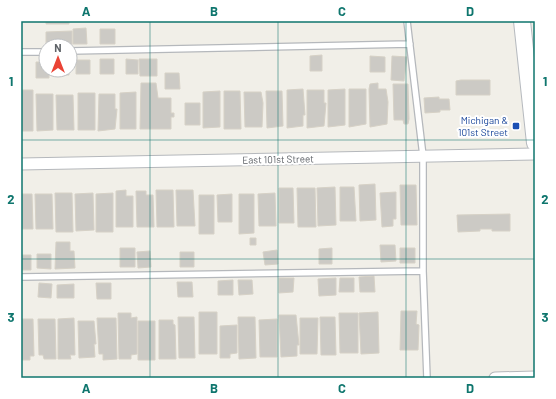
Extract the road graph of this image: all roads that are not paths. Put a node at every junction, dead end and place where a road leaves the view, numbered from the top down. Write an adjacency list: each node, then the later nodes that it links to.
1 (407, 21): 3 (lane)
2 (522, 21): 7 (main road)
3 (410, 44): 4 (lane); 9 (lane)
4 (78, 51)
5 (21, 52): 6 (lane)
6 (38, 52)
7 (535, 143)
8 (535, 154): 9 (street, East 101st Street)
9 (423, 156): 10 (street, East 101st Street); 11 (lane)
10 (21, 164)
11 (423, 271): 12 (lane); 14 (lane)
12 (21, 277)
13 (535, 377): 15 (street)
14 (427, 378)
15 (495, 378)

